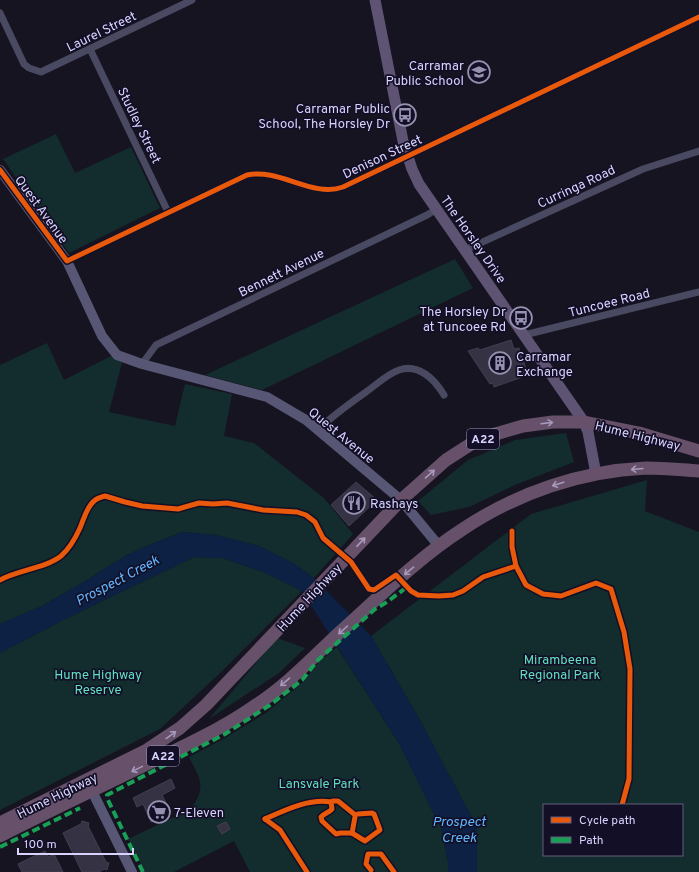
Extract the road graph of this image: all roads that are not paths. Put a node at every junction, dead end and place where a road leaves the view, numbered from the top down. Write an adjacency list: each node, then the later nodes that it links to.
1 (192, 0): 5 (street, Laurel Street)
2 (375, 0): 7 (main road, The Horsley Drive)
3 (0, 13): 5 (street, Laurel Street)
4 (699, 17): 7 (street, Denison Street)
5 (90, 49): 10 (street, Studley Street)
6 (699, 151): 11 (street, Curringa Road)
7 (407, 156): 9 (main road, The Horsley Drive); 10 (street, Denison Street)
8 (0, 170): 12 (street, Quest Avenue)
9 (436, 209): 11 (main road, The Horsley Drive); 15 (street, Bennett Avenue)
10 (168, 212): 12 (street, Denison Street)
11 (465, 250): 14 (main road, The Horsley Drive)
12 (67, 261): 15 (street, Quest Avenue)
13 (699, 292): 14 (street, Tuncoee Road)
14 (524, 335): 17 (main road, The Horsley Drive)
15 (142, 364): 18 (street, Quest Avenue)
16 (444, 395): 18 (street)
17 (584, 422): 19 (highway, Hume Highway / A22); 21 (main road, The Horsley Drive); 22 (highway, Hume Highway / A22, one-way to 17)
18 (318, 430): 22 (street, Quest Avenue)
19 (699, 451)
20 (699, 471): 21 (highway, Hume Highway / A22, one-way to 21)
21 (596, 474): 23 (highway, Hume Highway / A22, one-way to 23)
22 (401, 500): 23 (street, Quest Avenue); 25 (highway, Hume Highway / A22, one-way to 22)
23 (439, 546): 24 (highway, Hume Highway / A22, one-way to 24)
24 (92, 791): 26 (highway, Hume Highway / A22); 27 (street)
25 (0, 823)
26 (0, 836)
27 (132, 872)

